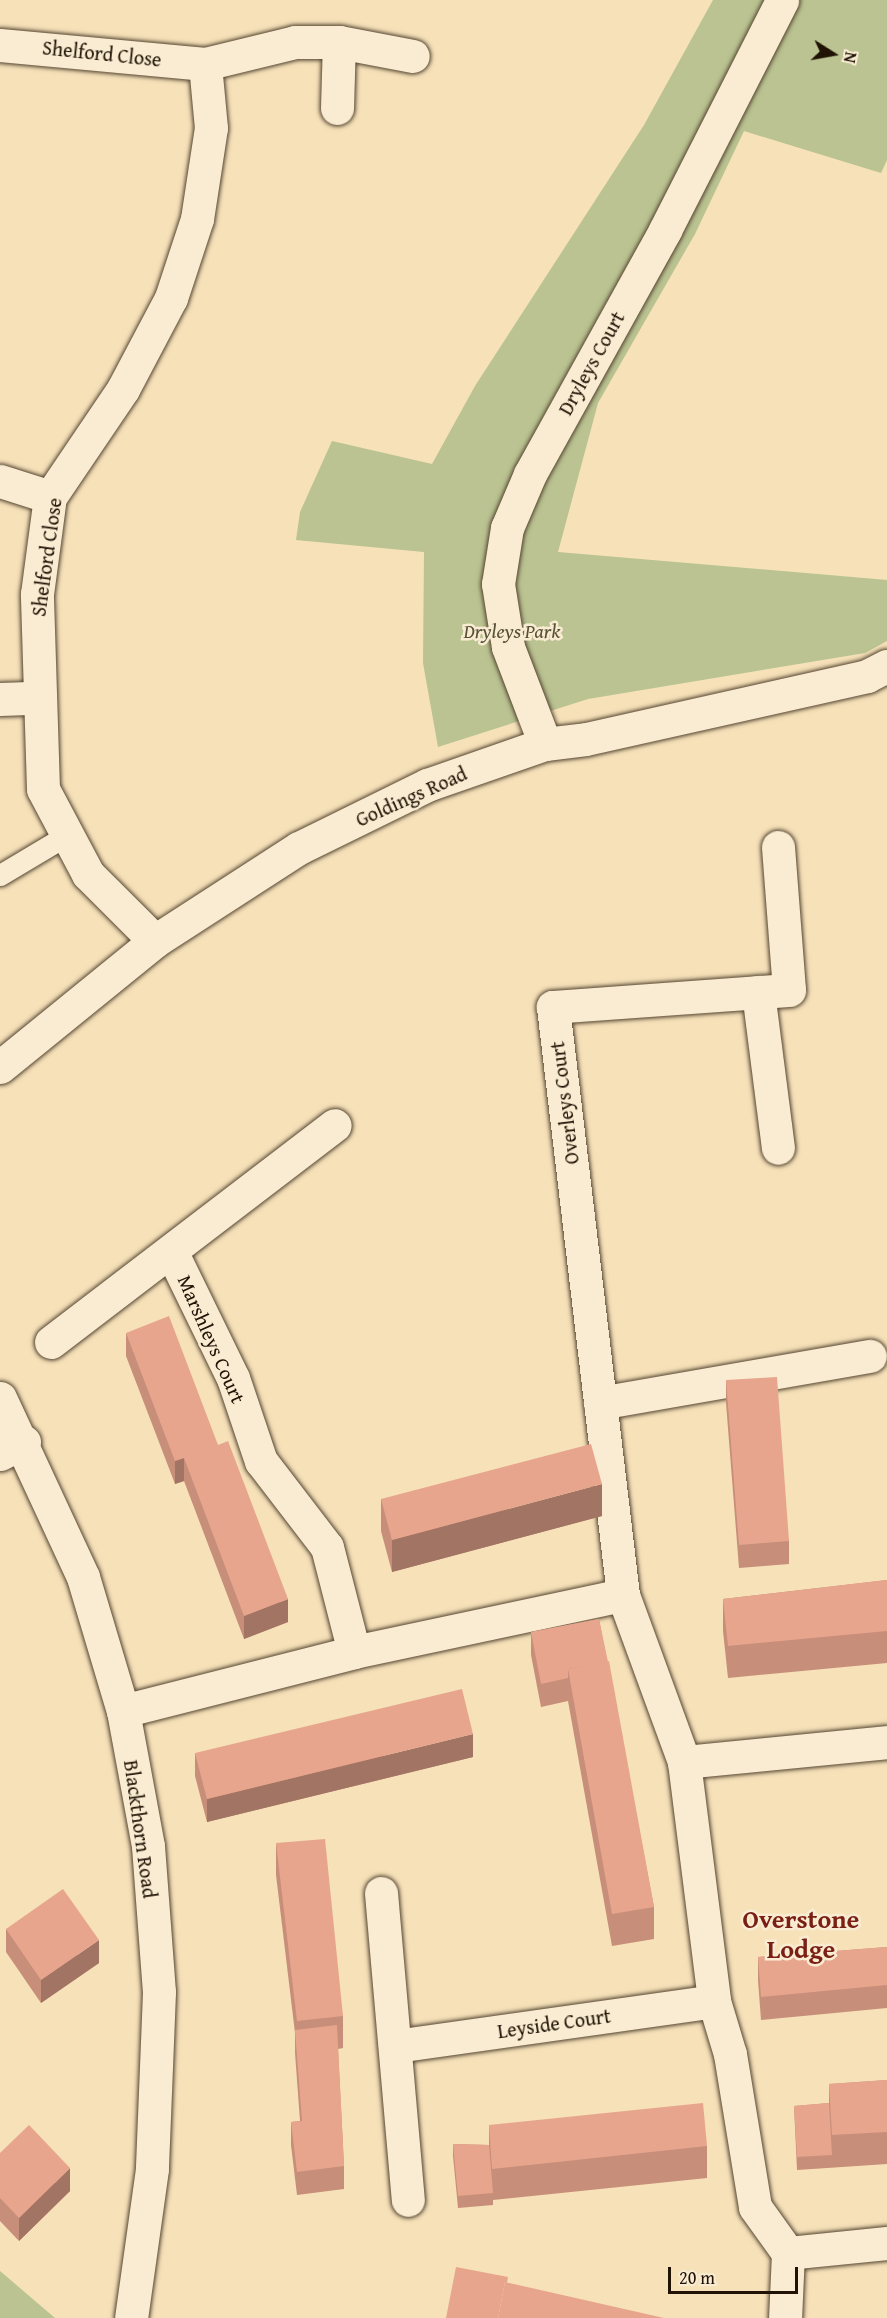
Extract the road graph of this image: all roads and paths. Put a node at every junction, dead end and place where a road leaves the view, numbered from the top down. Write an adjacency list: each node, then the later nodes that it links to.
1 (782, 0): 12 (street, Dryleys Court)
2 (339, 42): 4 (street, Shelford Close); 5 (street, Shelford Close); 6 (street)
3 (0, 45): 5 (street, Shelford Close)
4 (413, 56)
5 (205, 64): 8 (street, Shelford Close)
6 (337, 108)
7 (0, 481): 8 (street)
8 (50, 496): 10 (street, Shelford Close)
9 (887, 666): 12 (street, Goldings Road)
10 (36, 698): 11 (street); 13 (street, Shelford Close)
11 (0, 699)
12 (545, 744): 16 (street, Goldings Road)
13 (67, 835): 15 (lane); 16 (street, Shelford Close)
14 (778, 847): 17 (street, Overleys Court)
15 (0, 876)
16 (155, 941): 18 (street, Goldings Road)
17 (758, 992): 20 (street); 25 (street, Overleys Court)
18 (0, 1068)
19 (335, 1125): 21 (street, Marshleys Court)
20 (777, 1148)
21 (171, 1251): 22 (street, Marshleys Court); 28 (street, Marshleys Court)
22 (51, 1342)
23 (878, 1355): 25 (street)
24 (0, 1398): 26 (street, Blackthorn Road)
25 (600, 1403): 27 (street, Overleys Court)
26 (12, 1448): 29 (street, Blackthorn Road)
27 (623, 1595): 28 (street); 31 (street)
28 (354, 1652): 29 (street)
29 (123, 1711): 38 (street, Blackthorn Road)
30 (887, 1742): 31 (street)
31 (684, 1762): 33 (street)
32 (381, 1893): 34 (street)
33 (714, 2001): 34 (street, Leyside Court); 37 (street)
34 (395, 2046): 35 (street)
35 (408, 2200)
36 (887, 2243): 37 (street)
37 (788, 2253): 39 (street)
38 (131, 2318)
39 (785, 2318)

